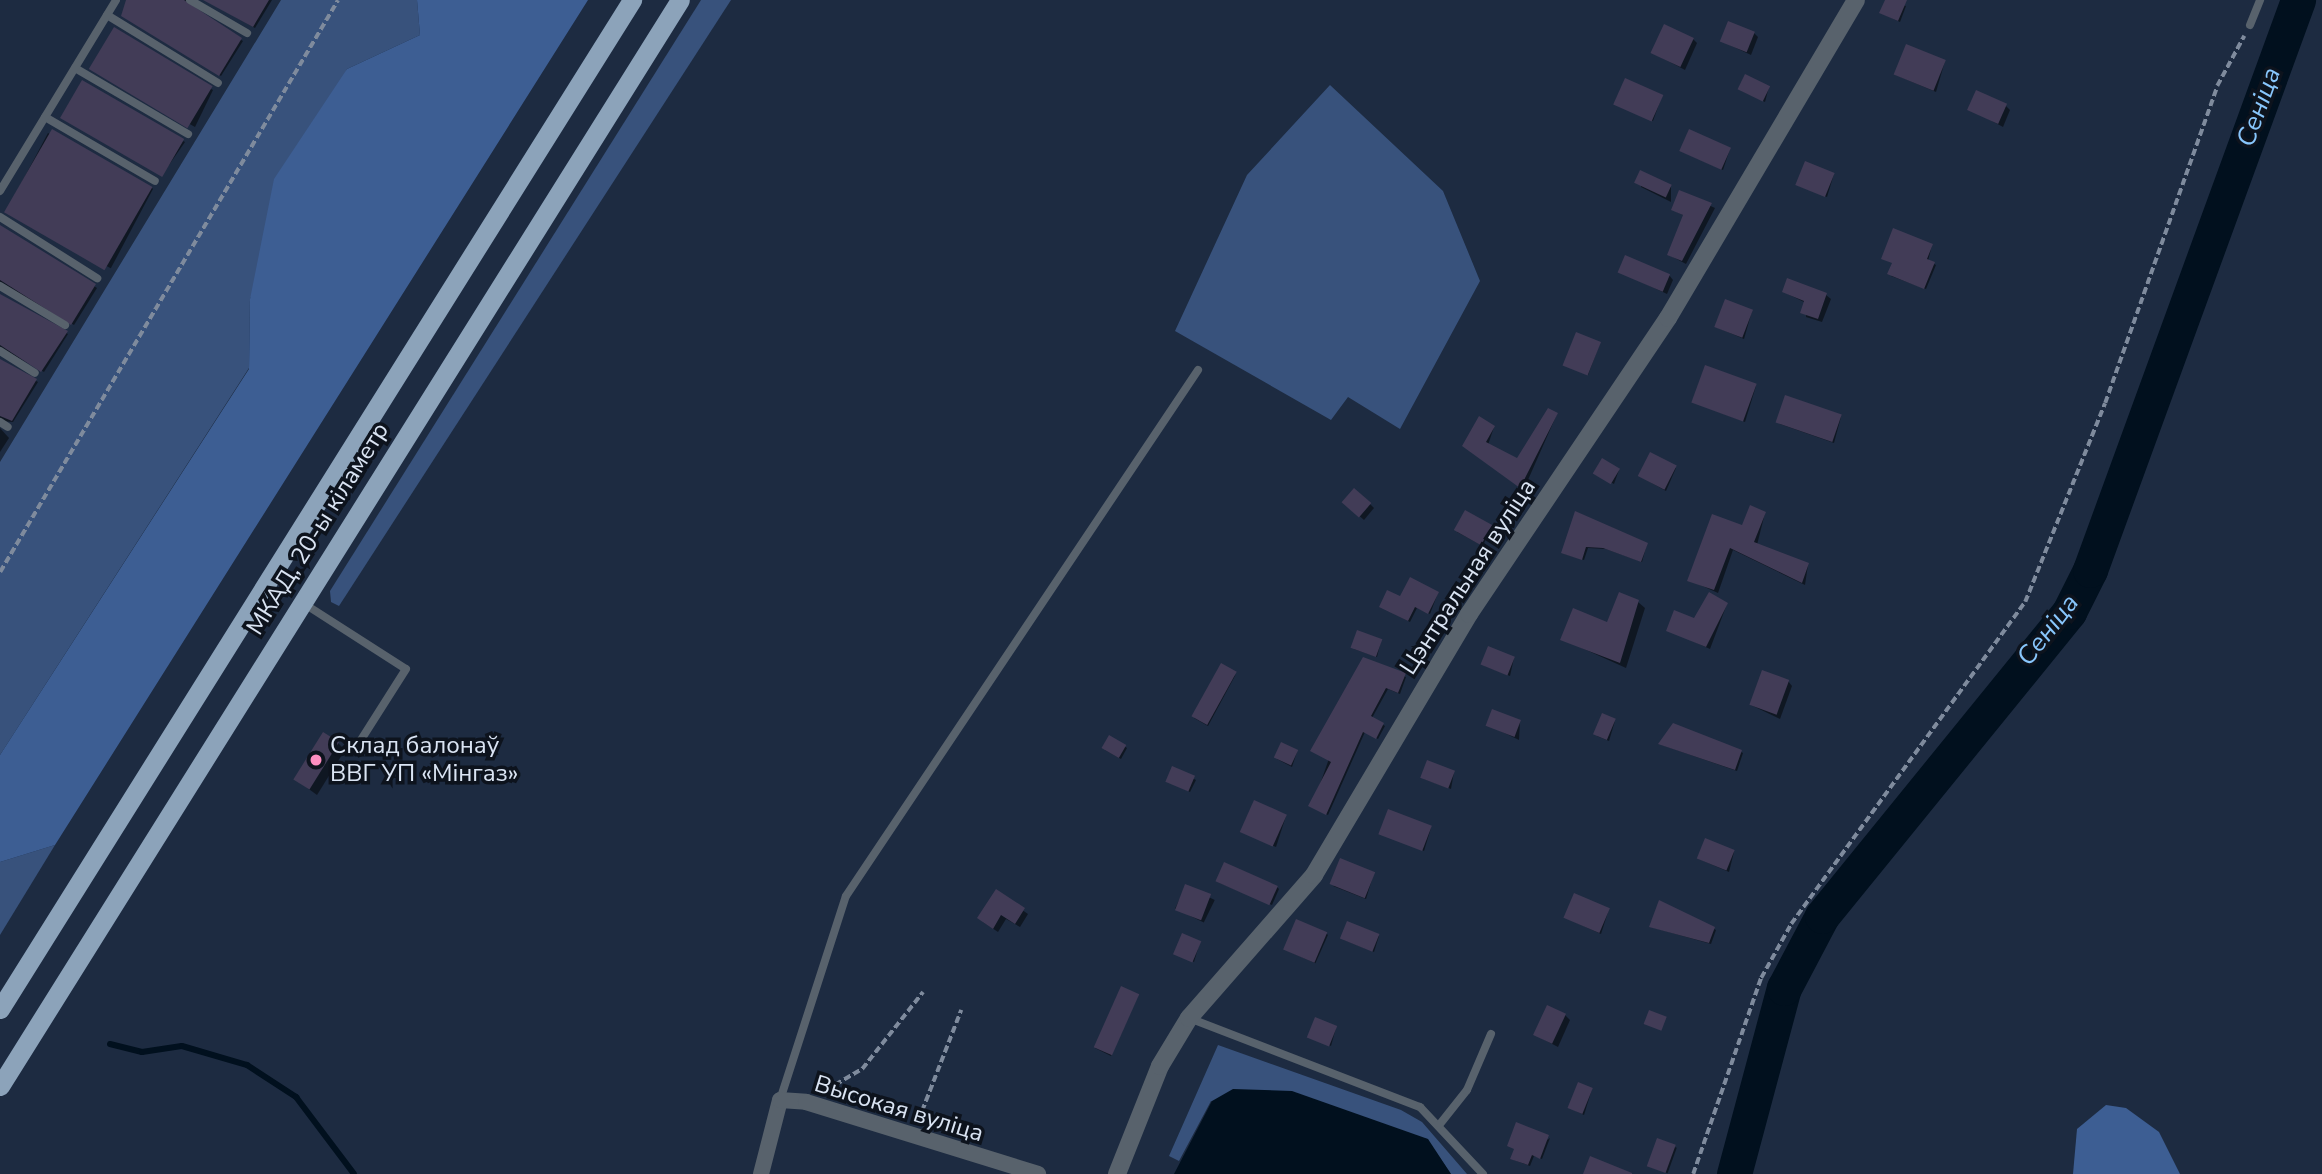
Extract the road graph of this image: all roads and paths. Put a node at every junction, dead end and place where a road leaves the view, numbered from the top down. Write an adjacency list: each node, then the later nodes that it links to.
1 (116, 0): 8 (lane)
2 (190, 0): 10 (lane)
3 (338, 0): 24 (path)
4 (632, 0): 28 (highway, МКАД, 20-ы кіламетр)
5 (680, 0): 25 (highway, МКАД, 20-ы кіламетр)
6 (1856, 0): 30 (street, Цэнтральная вуліца)
7 (2260, 0): 9 (lane)
8 (107, 15): 11 (lane); 12 (lane)
9 (2250, 25): 41 (path)
10 (247, 33)
11 (75, 68): 13 (lane); 14 (lane)
12 (218, 83)
13 (45, 117): 15 (lane); 16 (lane)
14 (187, 134)
15 (155, 181)
16 (0, 191)
17 (0, 217): 18 (lane)
18 (97, 278)
19 (0, 286): 20 (lane)
20 (65, 326)
21 (0, 351): 23 (lane)
22 (1198, 370): 33 (lane)
23 (35, 373)
24 (0, 572)
25 (300, 602): 26 (lane); 32 (highway, МКАД, 20-ы кіламетр)
26 (361, 740)
27 (923, 992): 34 (path)
28 (0, 1009)
29 (961, 1010): 36 (path)
30 (1189, 1018): 35 (lane); 39 (street, Цэнтральная вуліца)
31 (1491, 1034): 35 (lane)
32 (0, 1086)
33 (780, 1100): 34 (street, Высокая вуліца); 37 (street, Высокая вуліца)
34 (806, 1102): 36 (street, Высокая вуліца)
35 (1440, 1124): 40 (lane)
36 (910, 1139): 38 (street, Высокая вуліца)
37 (761, 1174)
38 (1038, 1174)
39 (1117, 1174)
40 (1483, 1174)
41 (1693, 1174)

